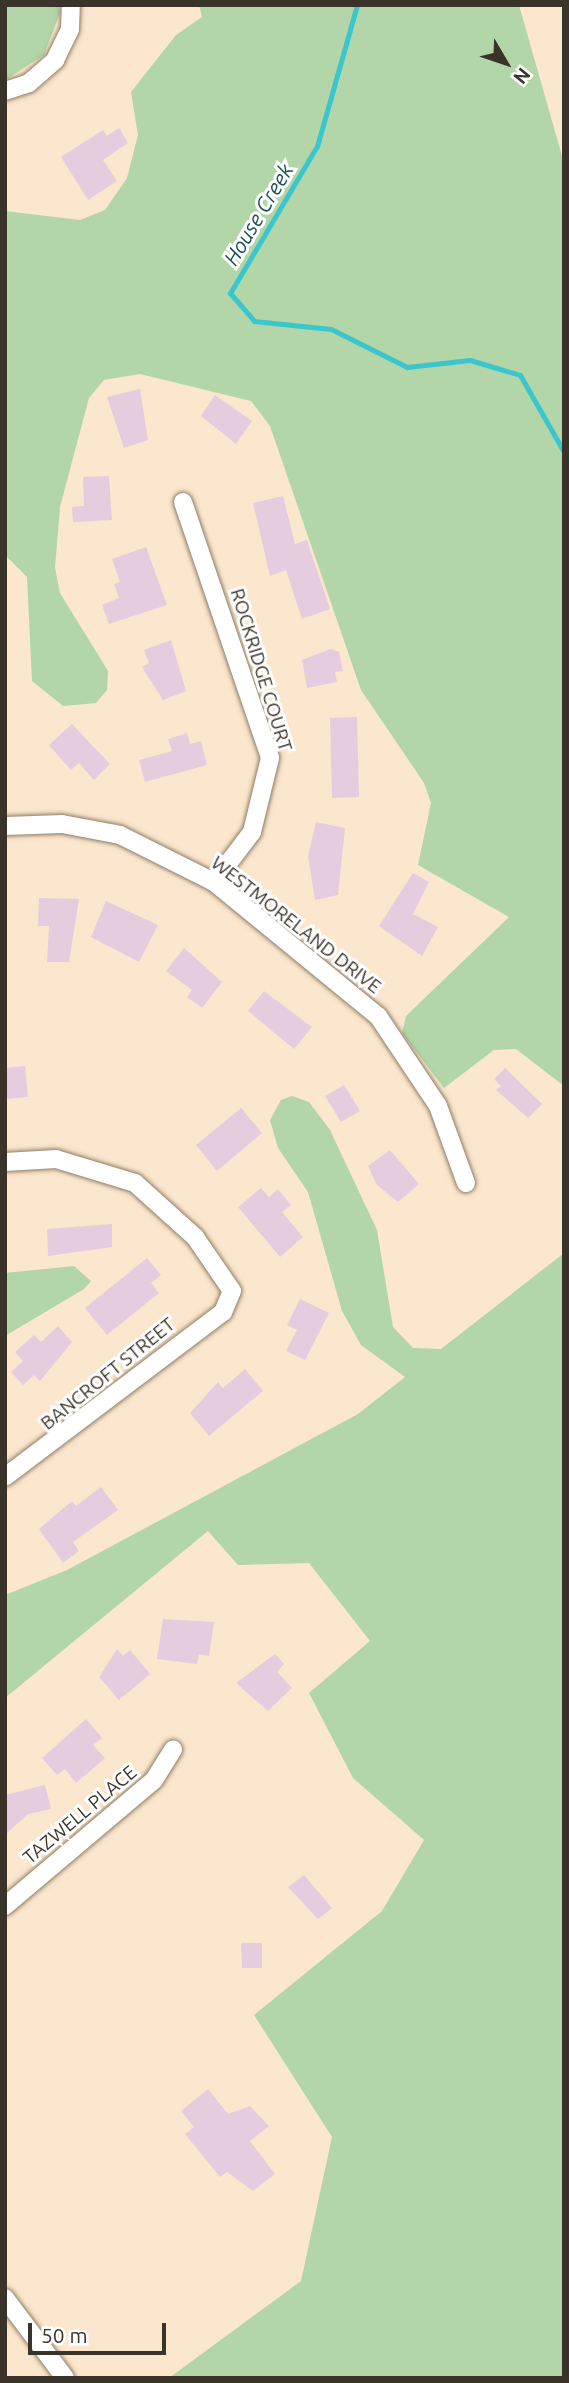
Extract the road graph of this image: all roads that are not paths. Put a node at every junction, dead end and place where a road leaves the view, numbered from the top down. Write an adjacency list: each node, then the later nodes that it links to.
1 (71, 5): 2 (street)
2 (5, 91)
3 (183, 502): 5 (street, ROCKRIDGE COURT)
4 (5, 826): 5 (street, WESTMORELAND DRIVE)
5 (214, 882): 7 (street, WESTMORELAND DRIVE)
6 (5, 1162): 8 (street, BANCROFT STREET)
7 (466, 1183)
8 (5, 1477)
9 (173, 1749): 10 (street, TAZWELL PLACE)
10 (5, 1906)
11 (5, 2298): 12 (street)
12 (65, 2378)

